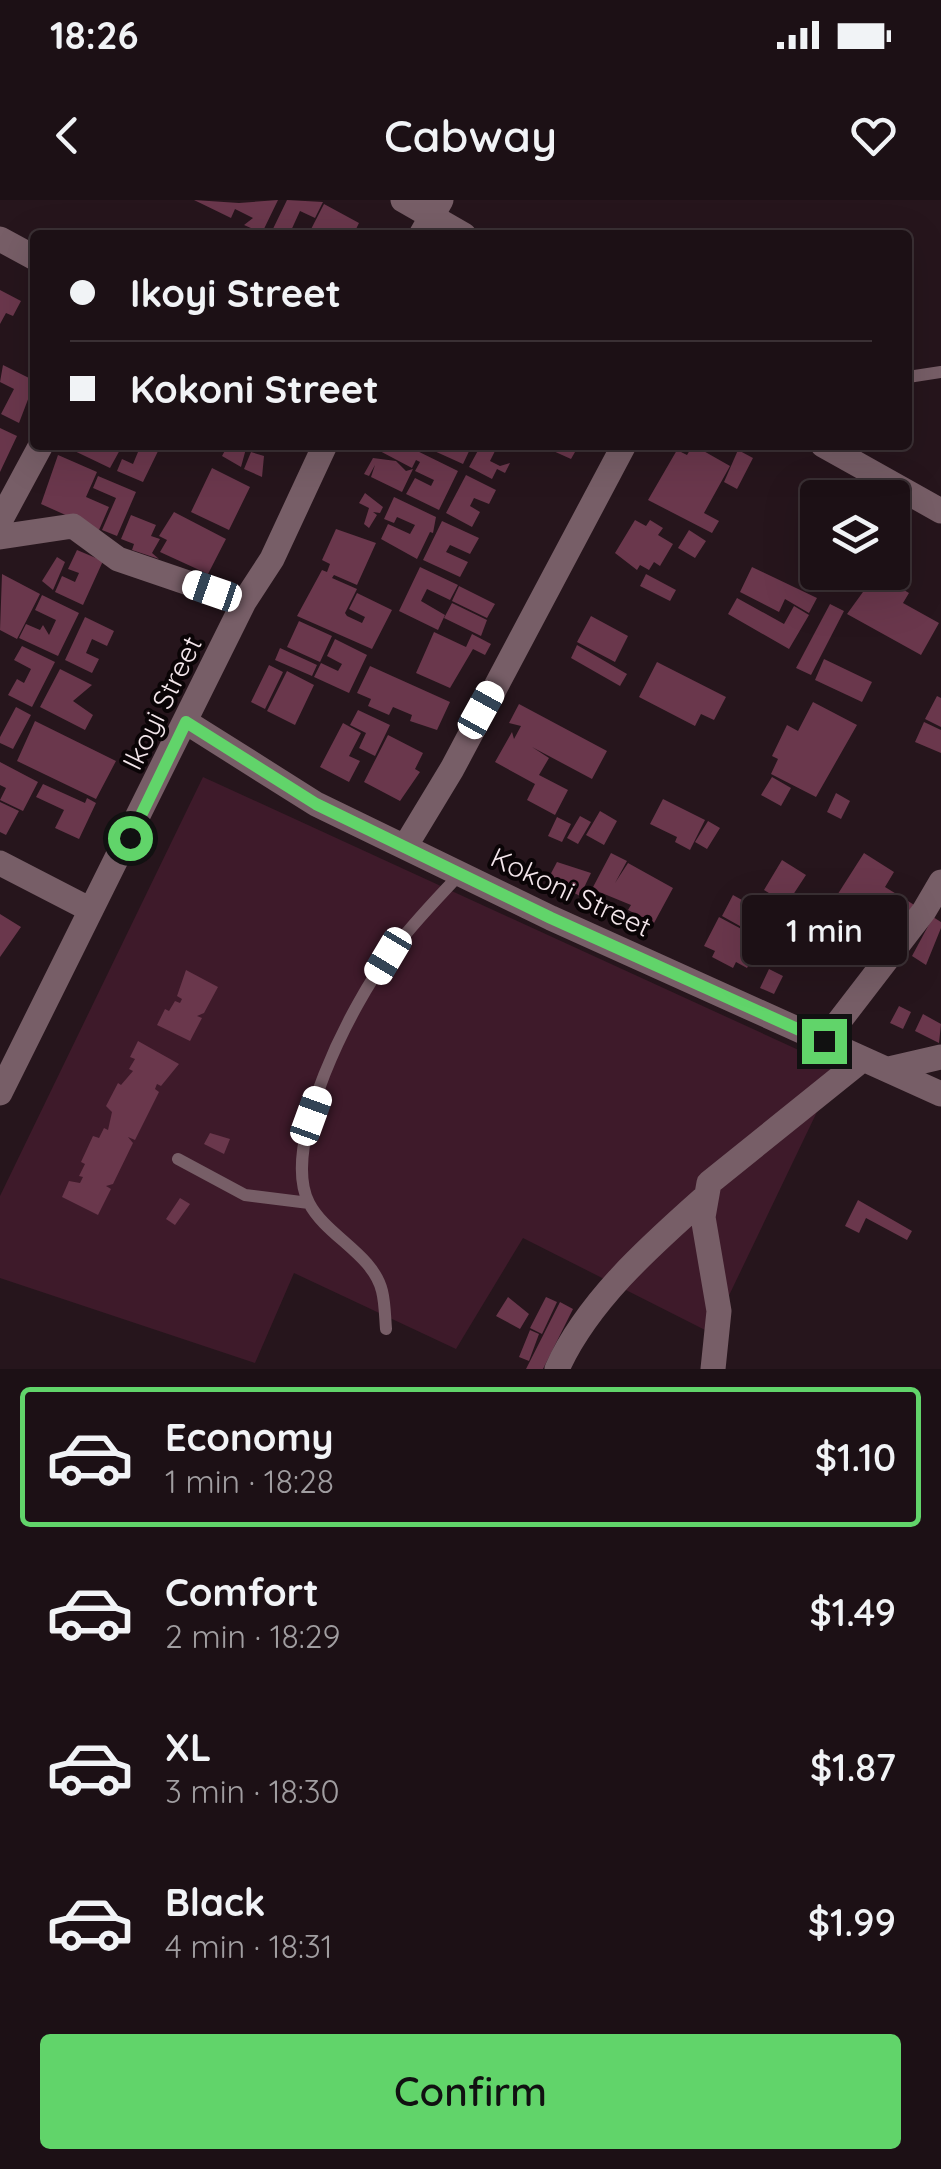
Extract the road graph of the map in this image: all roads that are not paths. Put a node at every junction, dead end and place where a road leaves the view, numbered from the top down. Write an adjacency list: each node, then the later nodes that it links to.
1 (403, 200): 2 (street)
2 (431, 217): 3 (street)
3 (455, 230)
4 (0, 239): 5 (street)
5 (30, 255)
6 (941, 372): 7 (lane)
7 (912, 376)
8 (38, 450): 13 (street)
9 (323, 450): 15 (street, Ikoyi Street)
10 (621, 450): 17 (street)
11 (832, 450): 12 (street)
12 (941, 511)
13 (0, 521)
14 (0, 537): 15 (street)
15 (244, 602): 16 (street, Ikoyi Street)
16 (186, 722): 17 (street, Kokoni Street); 21 (street, Ikoyi Street)
17 (406, 845): 19 (street, Kokoni Street)
18 (0, 863): 21 (street)
19 (461, 873): 22 (street, Kokoni Street); 30 (lane)
20 (941, 882): 22 (street)
21 (91, 910): 26 (street, Ikoyi Street)
22 (824, 1041): 24 (street, Kokoni Street)
23 (941, 1057): 25 (street)
24 (863, 1059): 25 (street, Kokoni Street); 29 (street)
25 (890, 1069): 27 (street, Kokoni Street)
26 (0, 1094)
27 (941, 1094)
28 (178, 1160): 30 (lane)
29 (704, 1199): 32 (street); 33 (street)
30 (309, 1203): 31 (lane)
31 (386, 1329)
32 (557, 1369)
33 (713, 1369)

